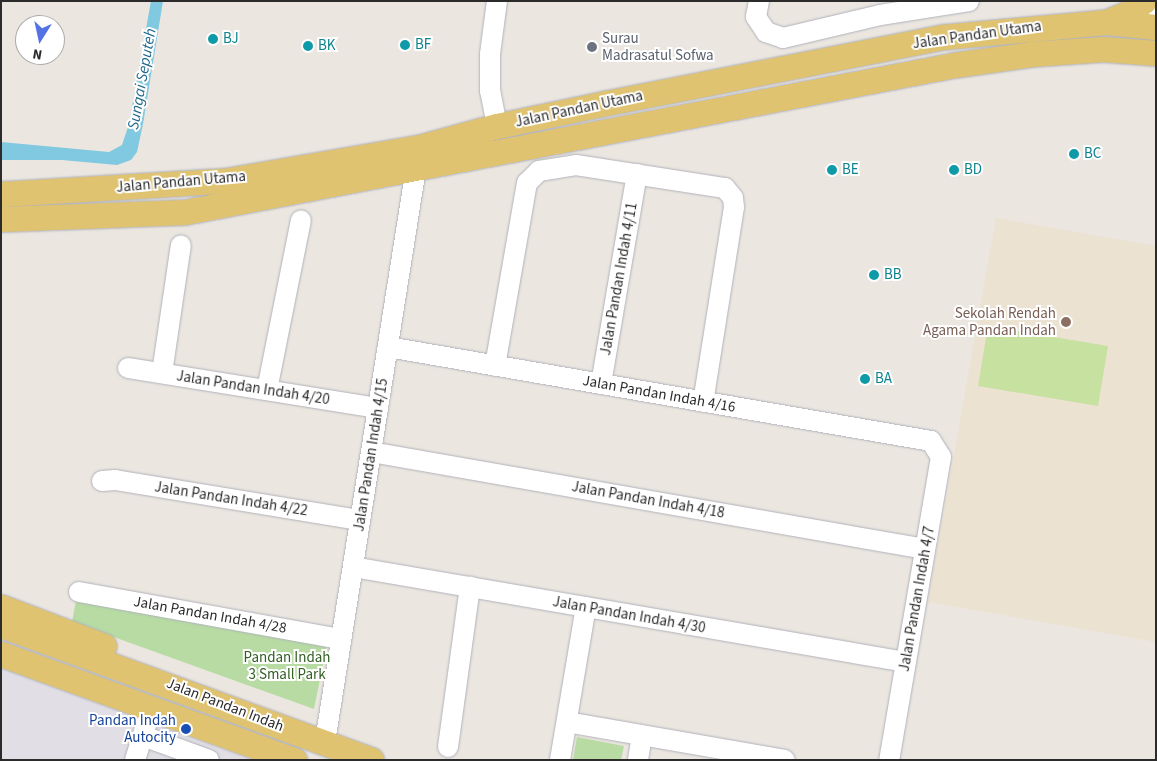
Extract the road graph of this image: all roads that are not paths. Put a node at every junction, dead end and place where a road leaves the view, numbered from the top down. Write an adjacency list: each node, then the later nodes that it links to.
1 (497, 1): 10 (street)
2 (969, 1): 4 (street)
3 (1144, 1): 6 (main road)
4 (881, 8): 5 (street)
5 (758, 9)
6 (1106, 22): 7 (main road, Jalan Pandan Utama); 10 (main road, Jalan Pandan Utama)
7 (1155, 23): 8 (main road)
8 (1103, 49): 9 (main road, Jalan Pandan Utama); 11 (main road, Jalan Pandan Utama)
9 (1156, 53)
10 (497, 126): 11 (main road, Jalan Pandan Utama)
11 (418, 157): 13 (main road, Jalan Pandan Utama); 14 (main road, Jalan Pandan Utama); 17 (street, Jalan Pandan Indah 4/15)
12 (637, 174): 18 (street); 21 (street, Jalan Pandan Indah 4/11); 23 (street)
13 (1, 194)
14 (1, 219)
15 (301, 220): 22 (street)
16 (181, 246): 20 (street)
17 (388, 347): 18 (street, Jalan Pandan Indah 4/16); 24 (street, Jalan Pandan Indah 4/15)
18 (495, 366): 21 (street, Jalan Pandan Indah 4/16)
19 (128, 368): 20 (street, Jalan Pandan Indah 4/20)
20 (162, 373): 22 (street, Jalan Pandan Indah 4/20)
21 (601, 384): 23 (street, Jalan Pandan Indah 4/16)
22 (267, 390): 24 (street, Jalan Pandan Indah 4/20)
23 (704, 402): 25 (street, Jalan Pandan Indah 4/16)
24 (378, 408): 26 (street, Jalan Pandan Indah 4/15)
25 (931, 441): 29 (street, Jalan Pandan Indah 4/7)
26 (371, 452): 28 (street, Jalan Pandan Indah 4/15); 29 (street, Jalan Pandan Indah 4/18)
27 (102, 481): 28 (street, Jalan Pandan Indah 4/22)
28 (360, 520): 30 (street, Jalan Pandan Indah 4/15)
29 (925, 549): 38 (street, Jalan Pandan Indah 4/7)
30 (353, 567): 31 (street, Jalan Pandan Indah 4/30); 36 (street, Jalan Pandan Indah 4/15)
31 (470, 587): 34 (street, Jalan Pandan Indah 4/30); 45 (street)
32 (79, 592): 36 (street, Jalan Pandan Indah 4/28)
33 (1, 606): 39 (main road, Jalan Pandan Indah)
34 (586, 607): 38 (street, Jalan Pandan Indah 4/30); 41 (street)
35 (1, 625): 39 (main road)
36 (341, 638): 44 (street, Jalan Pandan Indah 4/15)
37 (1, 654): 40 (main road, Jalan Pandan Indah)
38 (906, 662): 54 (street, Jalan Pandan Indah 4/7)
39 (164, 685): 44 (main road, Jalan Pandan Indah)
40 (152, 709): 43 (street); 49 (main road, Jalan Pandan Indah)
41 (567, 722): 42 (street); 51 (street)
42 (642, 735): 46 (street); 52 (street)
43 (143, 736): 47 (street); 48 (street)
44 (325, 742): 50 (main road, Jalan Pandan Indah)
45 (448, 747)
46 (764, 758): 53 (street)
47 (135, 760)
48 (209, 760)
49 (294, 760)
50 (371, 760)
51 (560, 760)
52 (638, 760)
53 (785, 760)
54 (889, 760)

